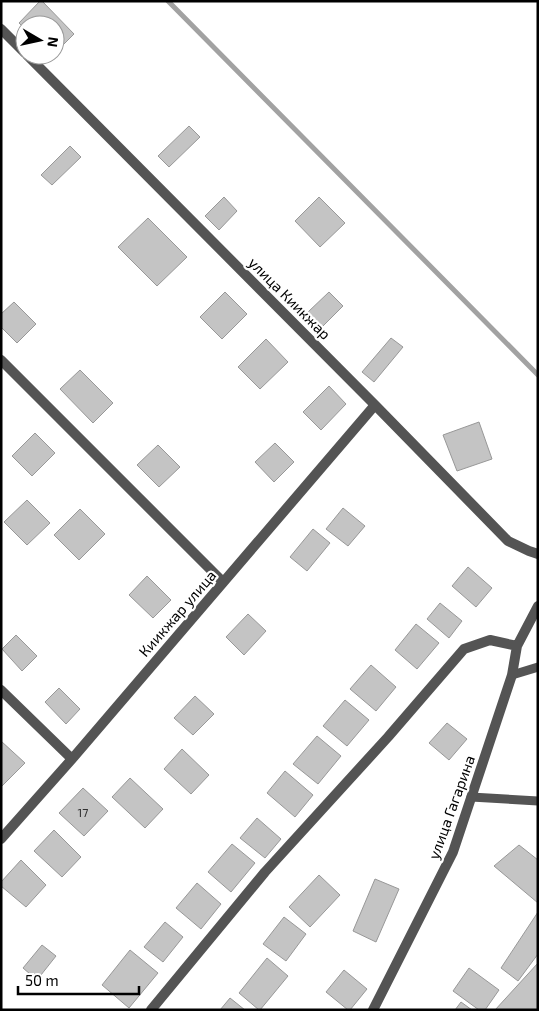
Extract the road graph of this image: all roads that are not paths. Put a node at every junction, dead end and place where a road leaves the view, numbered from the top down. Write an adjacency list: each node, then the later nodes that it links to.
1 (1, 29): 2 (street, улица Киикжар)
2 (15, 43)
3 (37, 65): 5 (street, улица Киикжар)
4 (1, 360): 7 (street)
5 (374, 404): 6 (street, улица Киикжар); 7 (street, Киикжар улица)
6 (538, 554)
7 (223, 582): 13 (street, Киикжар улица)
8 (538, 606): 9 (street, улица Гагарина)
9 (517, 646): 11 (street, улица Гагарина); 17 (street)
10 (538, 667): 11 (lane)
11 (512, 675): 14 (street, улица Гагарина)
12 (1, 690): 13 (street)
13 (72, 759): 16 (street, Киикжар улица)
14 (472, 797): 15 (lane); 18 (street, улица Гагарина)
15 (538, 801)
16 (1, 839)
17 (151, 1010)
18 (373, 1010)

